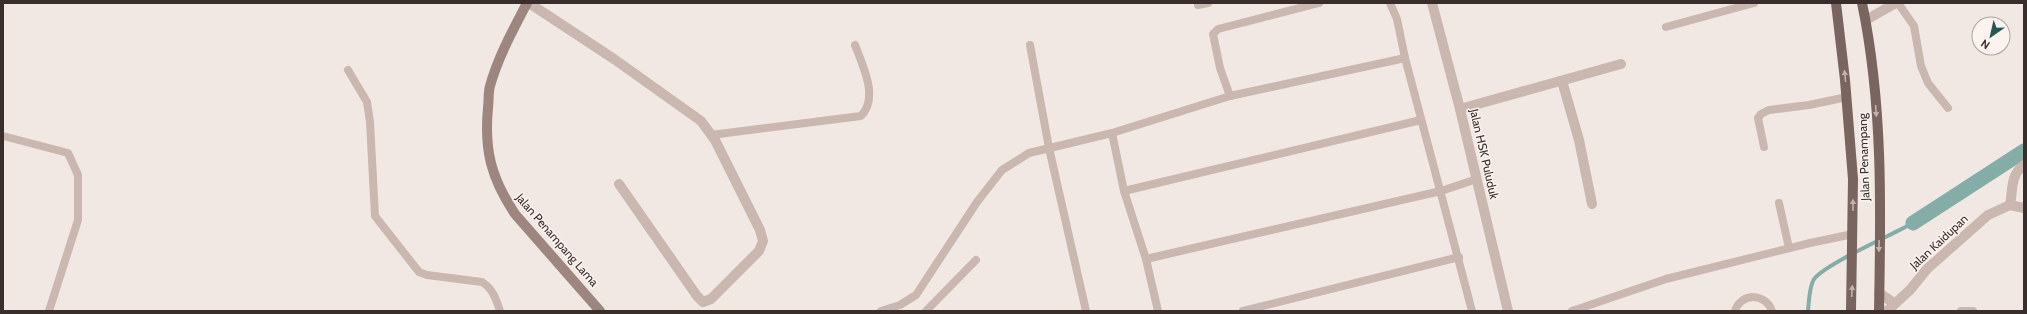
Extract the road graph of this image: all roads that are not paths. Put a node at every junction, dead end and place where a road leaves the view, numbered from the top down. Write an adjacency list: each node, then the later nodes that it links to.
1 (528, 3): 26 (street); 48 (main road, Jalan Penampang Lama)
2 (1208, 3): 10 (lane)
3 (1319, 3): 11 (lane)
4 (1390, 3): 16 (lane)
5 (1432, 3): 23 (street, Jalan HSK Puluduk)
6 (1754, 3): 13 (lane)
7 (1836, 3): 21 (main road, Jalan Penampang, one-way to 7)
8 (1862, 3): 12 (main road, Jalan Penampang)
9 (1897, 3): 12 (street); 22 (lane)
10 (1198, 6)
11 (1298, 6): 20 (lane)
12 (1866, 20): 44 (main road, Jalan Penampang, one-way to 44)
13 (1666, 27)
14 (854, 45): 26 (lane)
15 (1030, 45): 29 (lane)
16 (1405, 58): 20 (lane); 24 (lane)
17 (1621, 64): 19 (street)
18 (348, 70): 47 (lane)
19 (1562, 80): 23 (street); 36 (street)
20 (1230, 96): 25 (lane)
21 (1847, 97): 28 (lane); 39 (main road, Jalan Penampang, one-way to 21)
22 (1948, 108)
23 (1460, 109): 31 (street, Jalan HSK Puluduk)
24 (1421, 120): 33 (lane); 34 (lane)
25 (1112, 133): 29 (lane); 33 (lane)
26 (711, 135): 32 (street)
27 (3, 136): 46 (lane)
28 (1764, 147)
29 (1049, 148): 49 (lane); 51 (lane)
30 (2024, 165): 37 (street)
31 (1477, 179): 34 (lane); 55 (street, Jalan HSK Puluduk)
32 (619, 184)
33 (1124, 191): 42 (lane)
34 (1441, 191): 41 (lane); 42 (lane)
35 (1780, 203): 40 (lane)
36 (1592, 204)
37 (2010, 205): 38 (street); 45 (street, Jalan Kaidupan)
38 (2024, 208)
39 (1853, 239): 40 (lane); 59 (main road, Jalan Penampang, one-way to 39)
40 (1789, 248): 56 (lane)
41 (1459, 258): 53 (lane); 54 (lane)
42 (1146, 259): 52 (lane)
43 (976, 260): 50 (lane)
44 (1879, 293): 45 (street); 60 (main road, Jalan Penampang)
45 (1894, 303): 61 (street, Jalan Kaidupan)
46 (49, 311)
47 (500, 311)
48 (600, 311)
49 (881, 311)
50 (926, 311)
51 (1086, 311)
52 (1158, 311)
53 (1243, 311)
54 (1472, 311)
55 (1508, 311)
56 (1572, 311)
57 (1735, 311): 58 (lane)
58 (1772, 311)
59 (1851, 311)
60 (1879, 311)
61 (1887, 311)
62 (1961, 311): 63 (lane)
63 (1973, 311)

